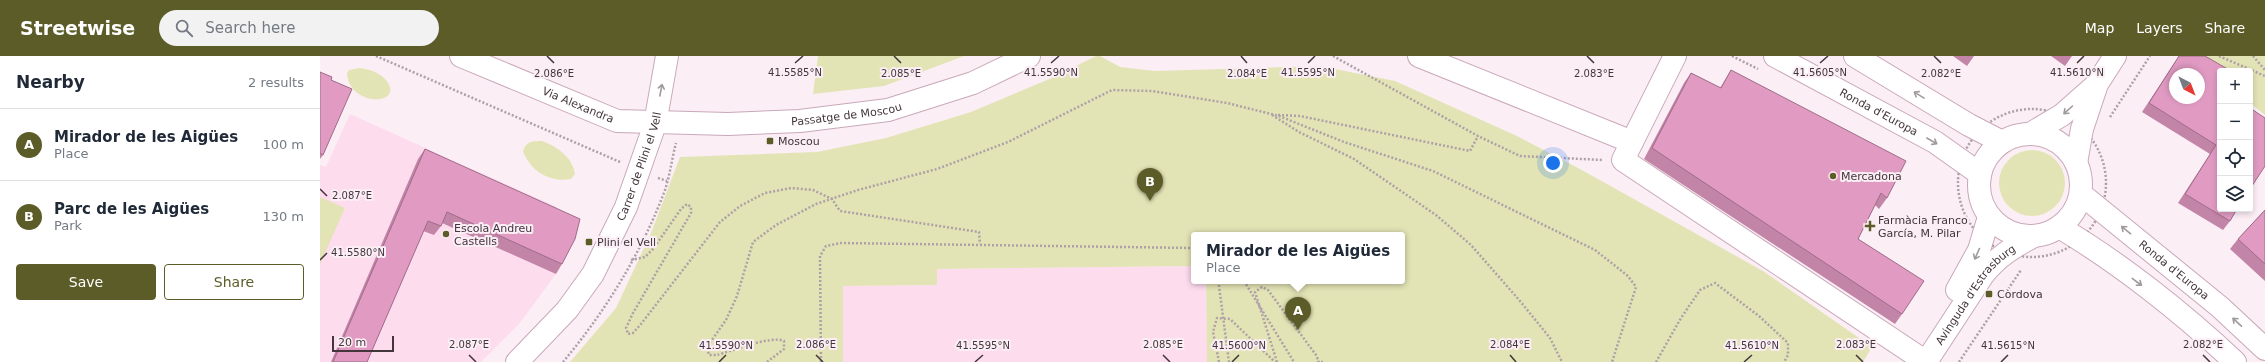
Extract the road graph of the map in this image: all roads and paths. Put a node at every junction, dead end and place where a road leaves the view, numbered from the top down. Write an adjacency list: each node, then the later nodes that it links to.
1 (376, 56): 30 (path)
2 (461, 56): 20 (street, Via Alexandra)
3 (667, 56): 20 (street, Carrer de Plini el Vell, one-way to 3)
4 (1029, 56): 21 (street, Passatge de Moscou)
5 (1333, 56): 25 (path)
6 (1420, 56): 27 (street)
7 (1675, 56): 27 (street)
8 (1774, 56): 28 (street, Ronda d'Europa, one-way to 28)
9 (1855, 56): 23 (street, one-way to 9)
10 (2115, 56): 16 (street)
11 (2150, 56): 19 (path)
12 (2219, 56): 15 (path)
13 (2253, 56): 14 (path)
14 (2265, 70)
15 (2265, 76)
16 (2097, 84): 18 (street, one-way to 18); 22 (street)
17 (1270, 114): 25 (path); 34 (path); 59 (path); 60 (path)
18 (2062, 115): 22 (path); 23 (path); 24 (street)
19 (2107, 122)
20 (655, 124): 21 (street, Passatge de Moscou); 30 (street, Carrer de Plini el Vell)
21 (681, 124): 32 (path)
22 (2082, 129): 29 (street); 35 (path)
23 (1980, 131): 26 (street); 28 (path)
24 (2030, 134): 26 (street); 29 (street)
25 (1478, 136): 27 (path)
26 (2002, 142): 31 (street)
27 (1628, 151): 48 (street)
28 (1962, 161): 31 (street, Ronda d'Europa); 38 (path)
29 (2076, 163): 33 (street)
30 (638, 170): 32 (path); 49 (street, Carrer de Plini el Vell)
31 (1980, 174): 36 (street)
32 (667, 181): 44 (path)
33 (2081, 194): 35 (street, Ronda d'Europa); 37 (street)
34 (832, 199): 40 (path); 44 (path); 51 (path)
35 (2100, 209): 39 (path); 47 (street, Ronda d'Europa, one-way to 35)
36 (1989, 216): 38 (street, Avinguda d'Estrasburg); 41 (street)
37 (2059, 227): 39 (street); 41 (street)
38 (1983, 237): 43 (path); 48 (street, Avinguda d'Estrasburg, one-way to 48)
39 (2079, 239): 41 (path); 64 (street, one-way to 64)
40 (980, 244): 42 (path); 52 (path)
41 (2031, 247): 43 (street, Avinguda d'Estrasburg); 43 (path); 63 (path)
42 (1191, 248)
43 (2006, 251): 48 (street, Avinguda d'Estrasburg)
44 (631, 260): 50 (path)
45 (1219, 284): 54 (path)
46 (1246, 284): 56 (path)
47 (2265, 349)
48 (1918, 360)
49 (517, 362)
50 (562, 362)
51 (767, 362)
52 (821, 362)
53 (1218, 362): 55 (path, bridge)
54 (1229, 362)
55 (1276, 362): 57 (path, bridge)
56 (1294, 362)
57 (1318, 362): 58 (path)
58 (1325, 362)
59 (1562, 362)
60 (1612, 362)
61 (1656, 362): 62 (path)
62 (1784, 362)
63 (1959, 362)
64 (2235, 362)

